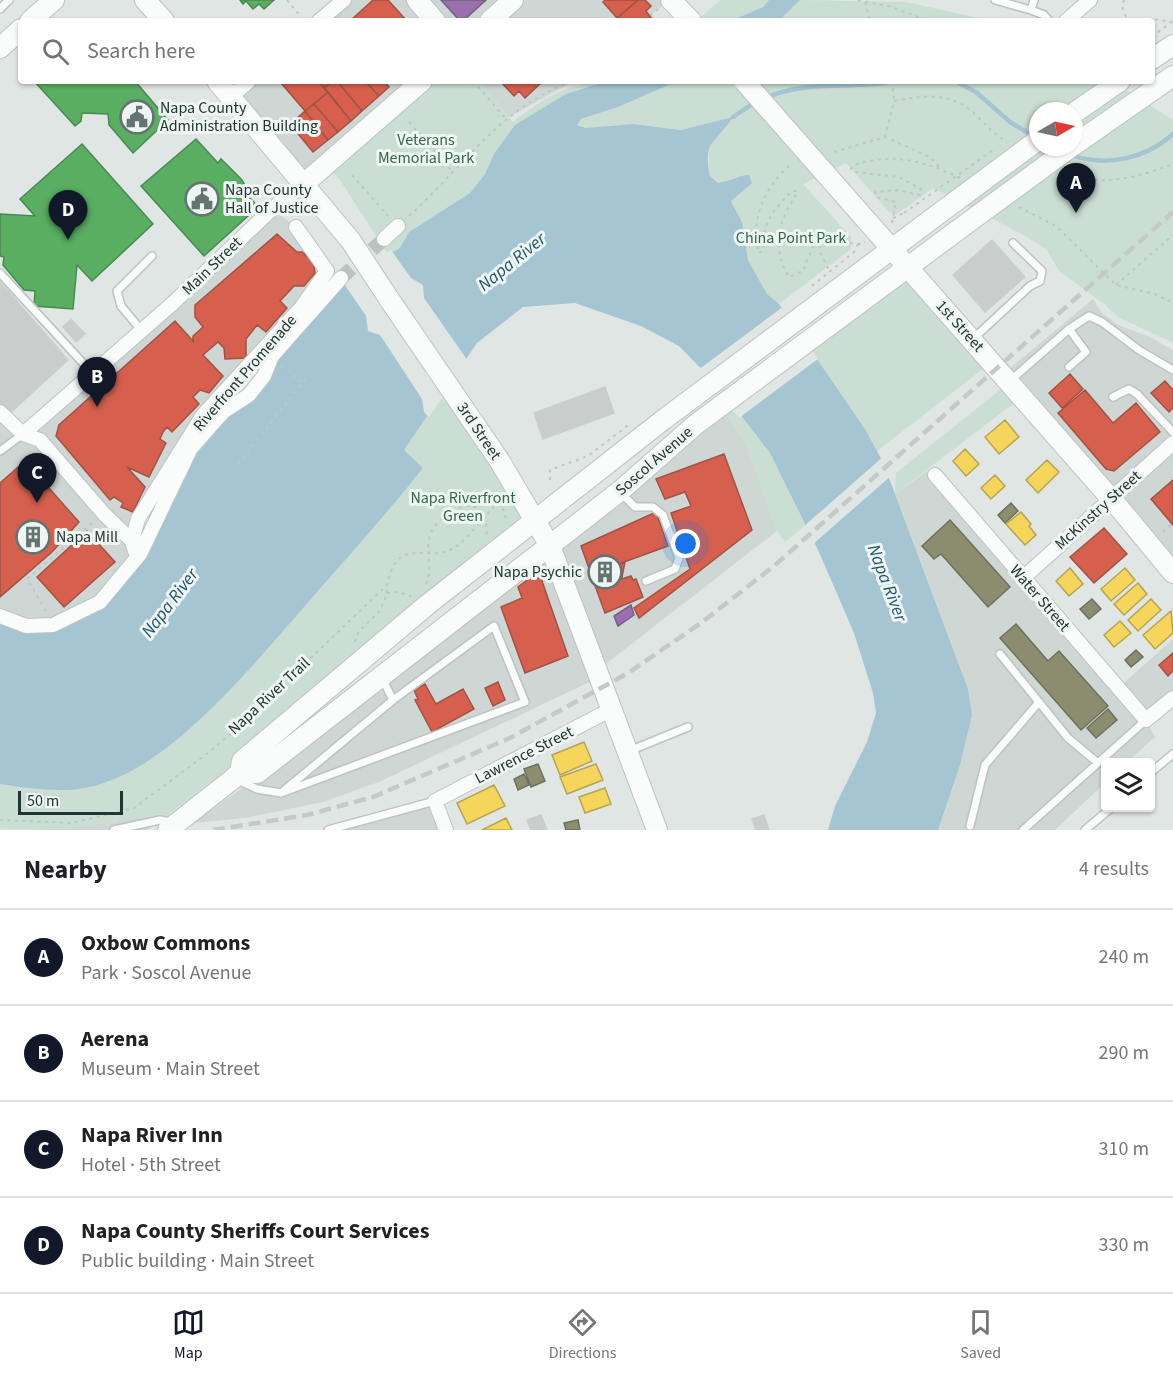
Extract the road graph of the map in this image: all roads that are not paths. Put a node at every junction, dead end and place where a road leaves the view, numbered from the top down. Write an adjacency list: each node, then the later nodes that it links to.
1 (9, 0): 10 (lane)
2 (54, 0): 12 (main road)
3 (145, 0): 13 (main road)
4 (344, 0): 14 (street)
5 (417, 0): 15 (main road)
6 (995, 0): 11 (lane)
7 (1034, 0): 11 (lane)
8 (1090, 0): 18 (street)
9 (511, 1): 16 (main road)
10 (0, 9)
11 (1031, 10): 17 (lane)
12 (33, 18)
13 (161, 18)
14 (323, 18)
15 (432, 18)
16 (493, 18)
17 (1046, 18)
18 (1069, 18)
19 (18, 32): 21 (main road)
20 (1173, 45): 22 (main road)
21 (0, 48)
22 (1155, 57)
23 (1168, 79): 32 (main road, Soscol Avenue)
24 (220, 84): 29 (main road, 3rd Street)
25 (246, 84): 29 (street)
26 (419, 84): 34 (main road, Main Street)
27 (747, 84): 39 (main road, 1st Street, bridge)
28 (1116, 84): 30 (main road)
29 (231, 97): 34 (main road, 3rd Street)
30 (1083, 107)
31 (1029, 136): 39 (main road, Soscol Avenue, bridge)
32 (1083, 138)
33 (1058, 156): 41 (main road, Soscol Avenue, bridge)
34 (305, 183): 45 (street, Main Street); 60 (main road, 3rd Street, bridge)
35 (396, 224): 37 (street)
36 (296, 227): 61 (street, Riverfront Promenade)
37 (384, 239)
38 (1013, 243): 46 (lane)
39 (891, 249): 41 (main road, 1st Street); 60 (main road, Soscol Avenue)
40 (152, 256): 45 (lane)
41 (908, 268): 46 (main road, 1st Street); 58 (main road, Soscol Avenue)
42 (0, 273): 49 (lane)
43 (341, 278): 63 (street, Riverfront Promenade)
44 (1069, 329): 47 (lane); 48 (lane); 50 (lane)
45 (142, 331): 49 (street, Main Street)
46 (972, 339): 50 (main road, 1st Street)
47 (1069, 367)
48 (1173, 370)
49 (94, 375): 54 (street, Main Street)
50 (1010, 382): 59 (main road, 1st Street)
51 (1113, 397): 53 (lane)
52 (0, 412): 54 (street)
53 (1173, 432)
54 (23, 434): 56 (lane, Main Street); 61 (street)
55 (1173, 443): 59 (street, McKinstry Street)
56 (0, 451)
57 (935, 476): 65 (street, Water Street)
58 (620, 491): 62 (main road, Soscol Avenue); 66 (lane)
59 (1111, 498): 64 (main road, 1st Street); 65 (street, McKinstry Street)
60 (536, 521): 62 (main road, 3rd Street); 80 (main road, Soscol Avenue)
61 (132, 541): 63 (street)
62 (550, 546): 69 (main road, Soscol Avenue); 73 (main road, 3rd Street)
63 (140, 554): 67 (street, Riverfront Promenade)
64 (1173, 573)
65 (1023, 578): 74 (street, Water Street)
66 (646, 581)
67 (0, 616)
68 (1000, 654): 72 (lane)
69 (381, 677): 71 (lane); 80 (main road, Soscol Avenue)
70 (1173, 698): 74 (street)
71 (393, 700): 81 (lane); 81 (lane)
72 (1039, 702): 78 (lane); 85 (lane)
73 (612, 709): 76 (main road, 3rd Street); 82 (street, Lawrence Street)
74 (1146, 720): 78 (lane)
75 (688, 727): 76 (lane)
76 (629, 751): 89 (main road, 3rd Street)
77 (1173, 754): 79 (lane)
78 (1098, 763): 90 (lane)
79 (1155, 769)
80 (237, 775): 81 (lane); 84 (main road, Soscol Avenue)
81 (281, 793)
82 (435, 801): 87 (lane); 88 (street)
83 (1105, 812): 91 (lane)
84 (173, 826): 86 (lane)
85 (970, 826)
86 (114, 830)
87 (328, 830)
88 (446, 830)
89 (657, 830)
90 (1023, 830)
91 (1085, 830)

